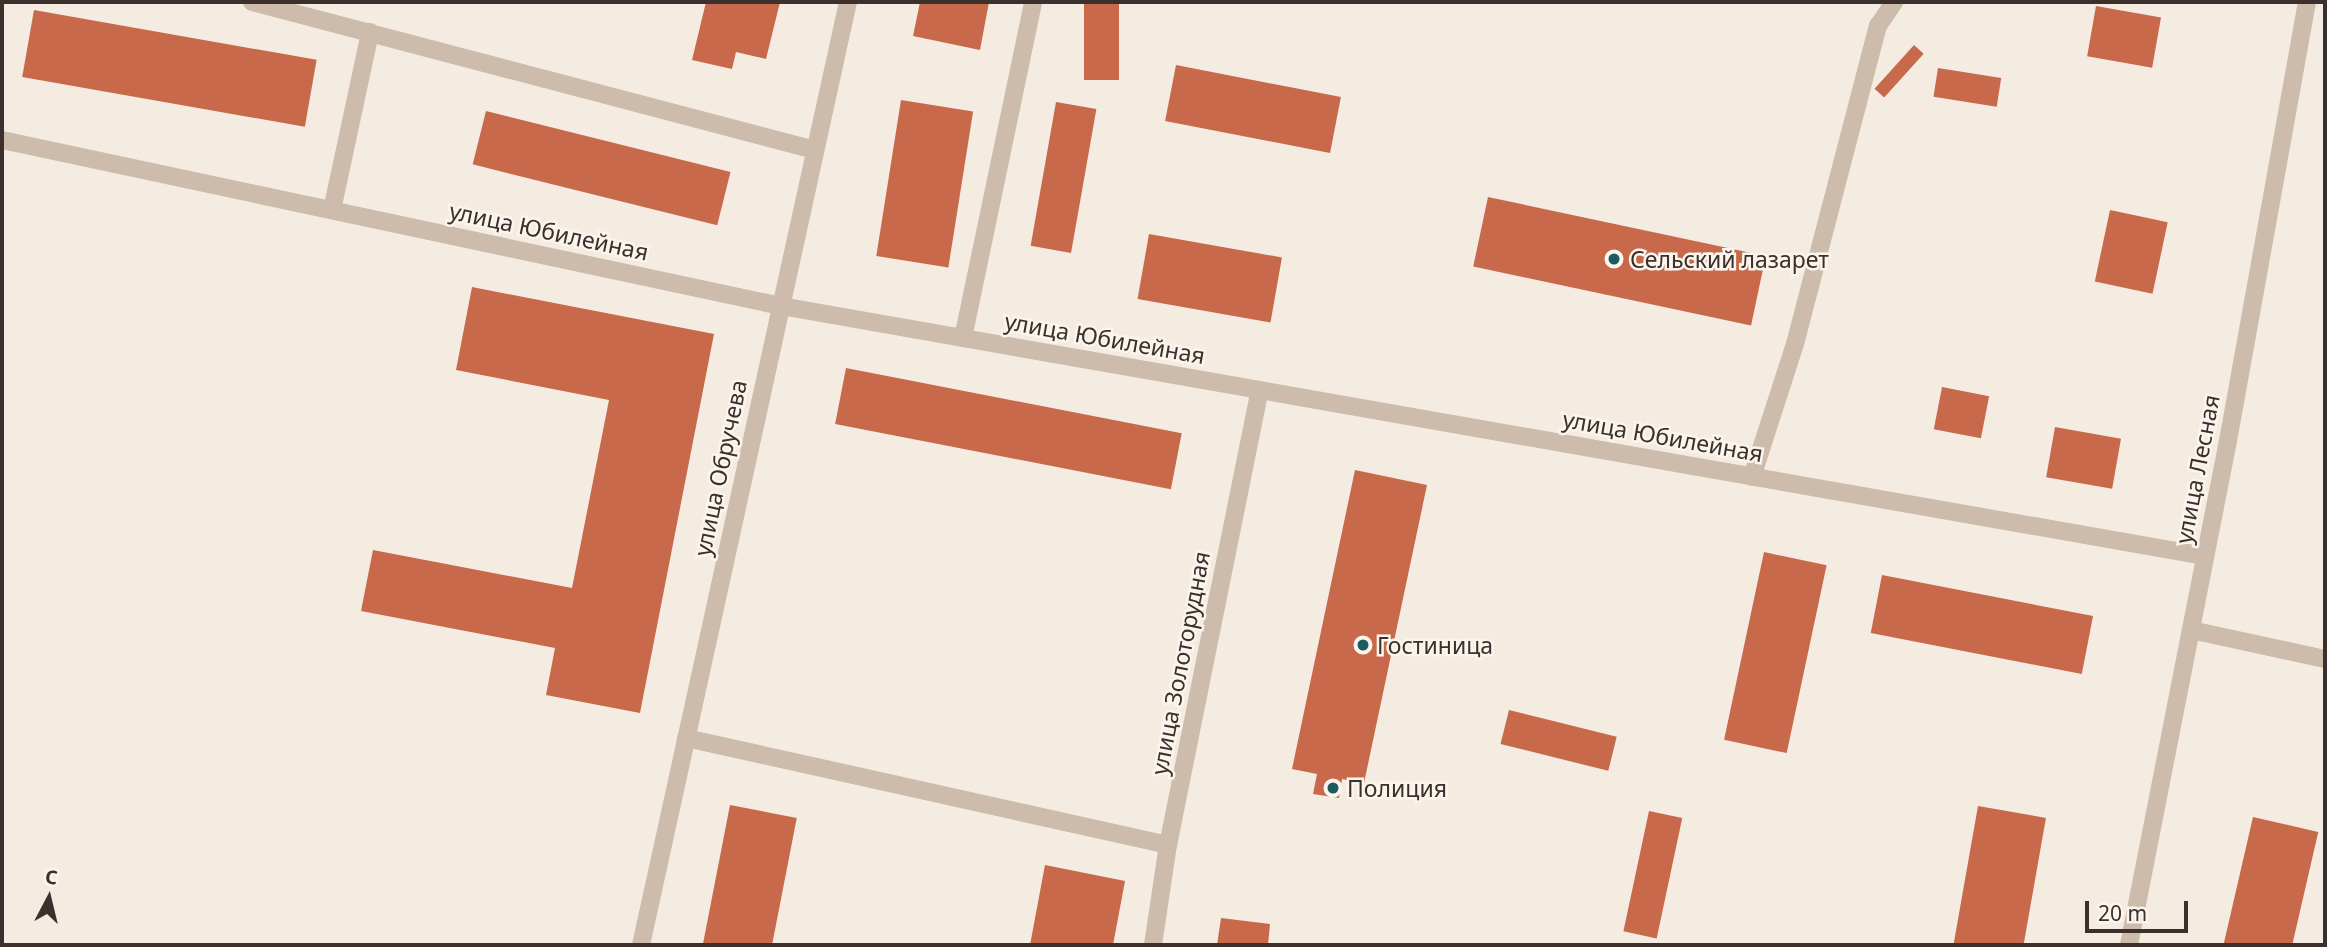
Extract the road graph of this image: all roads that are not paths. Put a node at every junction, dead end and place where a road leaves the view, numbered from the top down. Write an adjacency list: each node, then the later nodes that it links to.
1 (252, 2): 6 (street)
2 (848, 2): 8 (street, улица Обручева)
3 (1033, 2): 11 (street)
4 (1894, 2): 13 (street)
5 (2307, 2): 14 (street, улица Лесная)
6 (370, 32): 8 (street); 9 (street)
7 (2, 140): 9 (street, улица Юбилейная)
8 (815, 150): 10 (street, улица Обручева)
9 (332, 210): 10 (street, улица Юбилейная)
10 (781, 306): 11 (street, улица Юбилейная); 17 (street, улица Обручева)
11 (963, 338): 12 (street, улица Юбилейная)
12 (1260, 390): 13 (street, улица Юбилейная); 18 (street, улица Золоторудная)
13 (1752, 477): 14 (street, улица Юбилейная)
14 (2205, 556): 15 (street, улица Лесная)
15 (2191, 630): 16 (street); 21 (street, улица Лесная)
16 (2325, 659)
17 (686, 738): 18 (street); 19 (street, улица Обручева)
18 (1168, 845): 20 (street, улица Золоторудная)
19 (641, 945)
20 (1153, 945)
21 (2129, 945)

